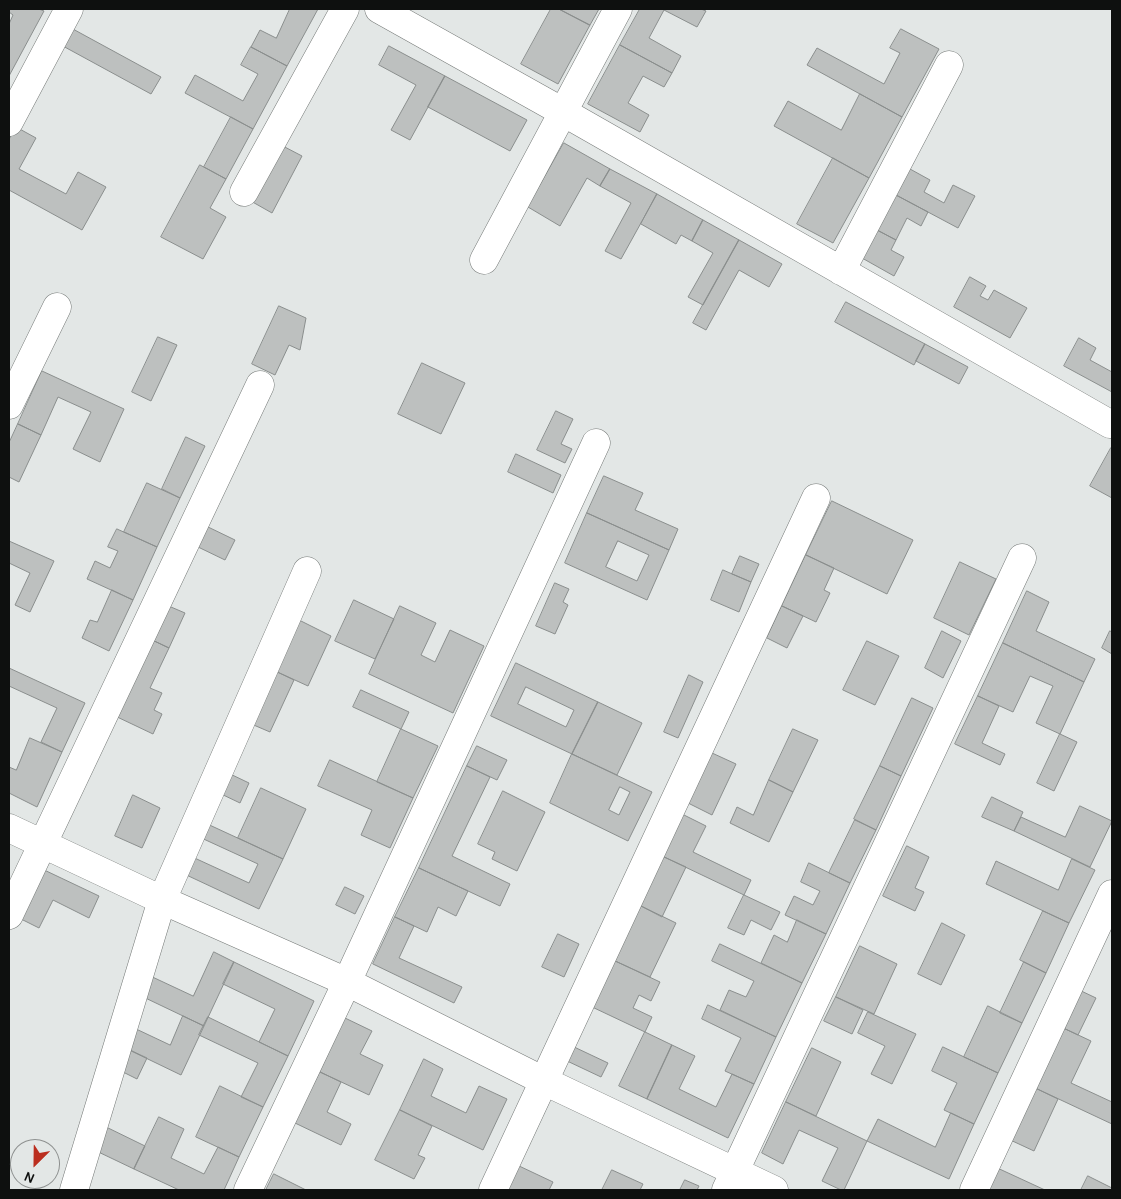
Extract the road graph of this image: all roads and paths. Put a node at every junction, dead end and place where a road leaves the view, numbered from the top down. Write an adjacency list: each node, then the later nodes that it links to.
1 (69, 9): 7 (street)
2 (345, 9): 8 (street)
3 (379, 9): 6 (street)
4 (618, 9): 6 (street)
5 (949, 64): 10 (street)
6 (563, 112): 9 (street); 10 (street)
7 (9, 122)
8 (244, 192)
9 (484, 260)
10 (840, 271): 14 (street)
11 (57, 307): 13 (street)
12 (260, 385): 20 (street)
13 (9, 406)
14 (1112, 424)
15 (596, 443): 24 (street)
16 (816, 498): 25 (street)
17 (1022, 558): 26 (street)
18 (307, 571): 22 (street)
19 (9, 828): 20 (street)
20 (43, 844): 22 (street); 23 (street)
21 (1112, 894): 31 (street)
22 (162, 900): 24 (street); 27 (street)
23 (9, 915)
24 (347, 982): 25 (street); 28 (street)
25 (544, 1082): 26 (street); 29 (street)
26 (730, 1181): 30 (street)
27 (74, 1190)
28 (248, 1190)
29 (493, 1190)
30 (774, 1190)
31 (974, 1190)

